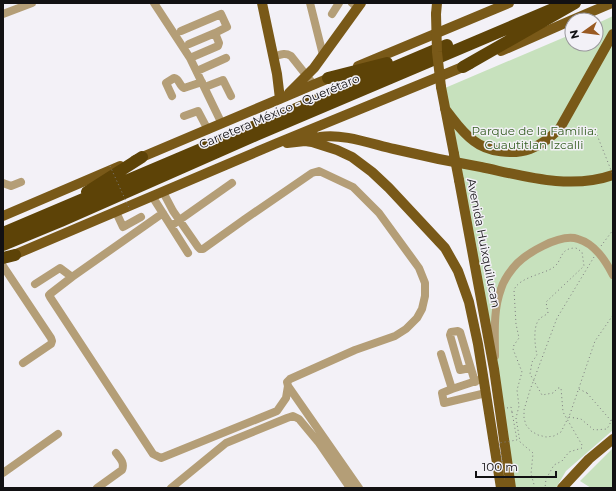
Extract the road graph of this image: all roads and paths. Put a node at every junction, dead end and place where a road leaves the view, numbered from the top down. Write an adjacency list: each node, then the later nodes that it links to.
1 (32, 3): 15 (street)
2 (154, 3): 26 (street)
3 (262, 3): 25 (main road)
4 (310, 3): 24 (street)
5 (339, 3): 16 (street)
6 (437, 3): 37 (main road, Avenida Huixquilucan, bridge)
7 (492, 3): 17 (main road)
8 (509, 3): 17 (main road)
9 (550, 3): 23 (highway, Carretera México - Querétaro)
10 (567, 3): 62 (highway, Carretera México - Querétaro)
11 (575, 3): 28 (highway)
12 (612, 3): 14 (main road)
13 (357, 5): 24 (main road)
14 (591, 12)
15 (3, 14)
16 (332, 14)
17 (478, 16): 31 (main road)
18 (564, 23): 28 (main road)
19 (181, 31): 20 (street)
20 (215, 33): 22 (street); 26 (street)
21 (613, 34): 37 (main road)
22 (189, 44)
23 (423, 54): 31 (highway); 53 (highway, Carretera México - Querétaro)
24 (323, 55): 30 (main road)
25 (273, 57): 30 (street); 36 (main road)
26 (190, 58): 29 (street)
27 (226, 58): 29 (street)
28 (463, 67): 43 (main road)
29 (197, 71): 32 (street)
30 (306, 75): 33 (street); 36 (main road)
31 (328, 78): 33 (main road)
32 (203, 84): 34 (street); 35 (street); 39 (street)
33 (314, 85): 36 (main road)
34 (172, 96)
35 (231, 96)
36 (282, 98): 39 (main road)
37 (445, 109): 70 (main road, Avenida Huixquilucan, bridge)
38 (184, 116): 40 (street)
39 (222, 124): 40 (main road)
40 (208, 130): 44 (main road)
41 (597, 135): 46 (path, bridge)
42 (305, 141): 43 (main road); 46 (main road); 76 (main road)
43 (275, 144): 50 (main road)
44 (142, 157): 53 (highway); 56 (main road)
45 (110, 166): 52 (path, bridge)
46 (613, 175)
47 (21, 182): 48 (street)
48 (3, 183)
49 (232, 183): 58 (street)
50 (163, 192): 51 (main road); 58 (street)
51 (152, 196): 54 (main road); 55 (street)
52 (130, 210)
53 (56, 211): 61 (highway, Carretera México - Querétaro)
54 (116, 212): 57 (street); 65 (main road)
55 (163, 213): 59 (street); 68 (street)
56 (3, 216)
57 (141, 217)
58 (179, 220): 59 (street); 78 (street)
59 (171, 226): 64 (street)
60 (613, 230): 63 (path)
61 (3, 233)
62 (3, 245)
63 (598, 252): 67 (street); 75 (street); 77 (path)
64 (188, 253)
65 (7, 257)
66 (3, 266): 73 (street)
67 (613, 275)
68 (72, 277): 69 (street); 78 (street)
69 (35, 284)
70 (484, 314): 75 (main road, Avenida Huixquilucan); 76 (main road)
71 (613, 315): 79 (path)
72 (441, 354): 80 (street)
73 (23, 363)
74 (470, 368): 76 (street)
75 (494, 369): 98 (main road, Avenida Huixquilucan)
76 (480, 377): 80 (street); 81 (main road)
77 (534, 381): 85 (path); 85 (path); 99 (path)
78 (288, 386): 96 (street)
79 (579, 388): 83 (path); 86 (path, bridge)
80 (452, 389): 81 (street)
81 (486, 393): 97 (main road)
82 (511, 407): 90 (path, bridge)
83 (568, 417): 84 (path); 85 (path)
84 (613, 418)
85 (567, 420): 100 (path)
86 (613, 423)
87 (58, 434): 92 (street)
88 (613, 439): 91 (main road)
89 (116, 453): 93 (street)
90 (503, 465)
91 (580, 468): 101 (main road); 102 (main road)
92 (3, 473)
93 (97, 488)
94 (171, 488): 95 (street)
95 (350, 488)
96 (359, 488)
97 (501, 488)
98 (511, 488)
99 (535, 488)
100 (545, 488)
101 (562, 488)
102 (570, 488)

